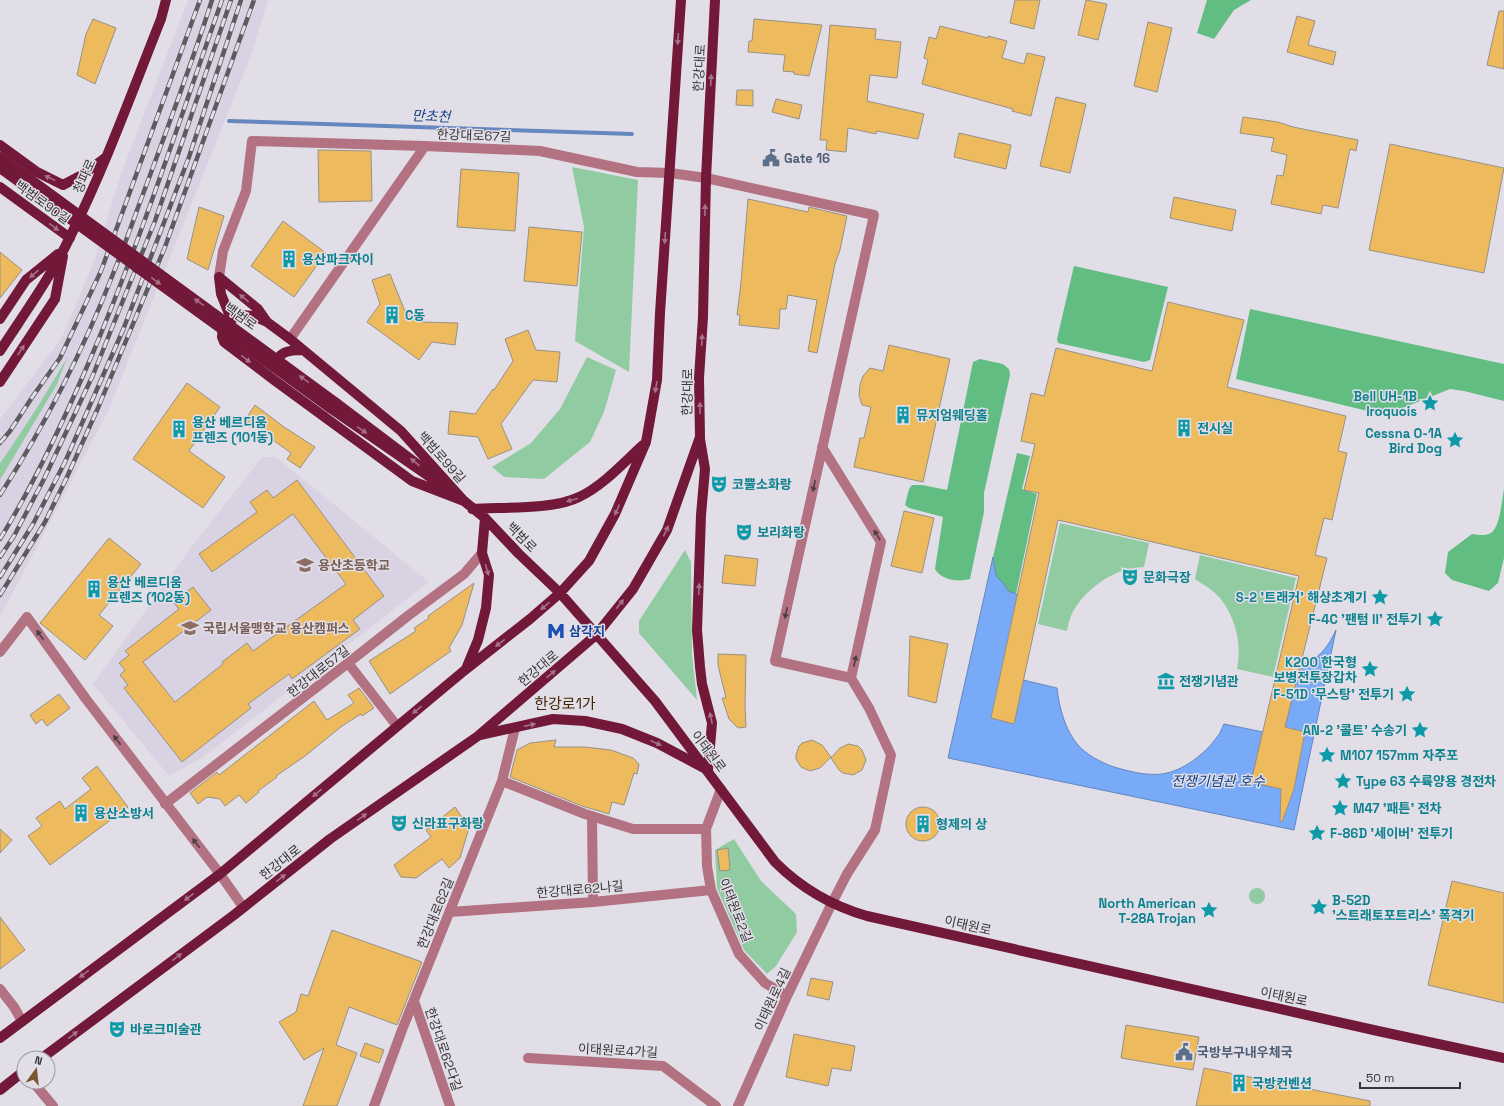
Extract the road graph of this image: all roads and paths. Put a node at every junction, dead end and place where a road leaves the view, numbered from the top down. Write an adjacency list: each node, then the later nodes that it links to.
1 (166, 0): 8 (main road, 청파로)
2 (681, 0): 10 (main road, 한강대로, one-way to 10)
3 (715, 0): 11 (main road, 한강대로, one-way to 3)
4 (0, 145): 6 (main road, 백범로90길)
5 (425, 146): 10 (street, 한강대로67길); 15 (street); 19 (street, 한강대로67길)
6 (11, 153): 8 (main road, 백범로90길, one-way to 6); 9 (street)
7 (0, 156): 24 (main road, 백범로, one-way to 7, bridge)
8 (107, 156): 13 (main road, 청파로)
9 (0, 169): 24 (main road, 백범로, one-way to 24, bridge)
10 (670, 173): 11 (street, 한강대로67길); 26 (main road, 한강대로, one-way to 26)
11 (706, 178): 25 (main road, 한강대로, one-way to 11); 27 (street, 한강대로67길)
12 (0, 187): 13 (main road, 백범로90길, one-way to 13)
13 (70, 238): 14 (main road, 청파로)
14 (64, 248): 16 (main road, one-way to 16); 21 (main road, 청파로); 23 (main road, one-way to 14)
15 (219, 277): 17 (main road); 18 (main road, one-way to 15)
16 (0, 319)
17 (230, 319): 18 (main road, 백범로99길); 22 (main road, 백범로99길, one-way to 22)
18 (267, 322): 19 (main road, 백범로99길)
19 (290, 338): 20 (main road, 백범로99길)
20 (303, 350): 22 (main road); 28 (main road, 백범로99길)
21 (0, 351)
22 (274, 380): 28 (main road, 백범로99길)
23 (0, 382)
24 (332, 405): 28 (main road, 백범로)
25 (700, 437): 33 (main road, 한강대로, one-way to 25); 41 (main road, one-way to 25)
26 (646, 442): 29 (main road, one-way to 29); 32 (main road, 한강대로, one-way to 32)
27 (822, 448): 37 (street, one-way to 27); 37 (street, one-way to 37)
28 (464, 501): 29 (main road, 백범로)
29 (472, 508): 30 (main road, 백범로)
30 (485, 518): 31 (main road); 32 (main road, 백범로)
31 (482, 553): 35 (street, 한강대로57길); 36 (main road, one-way to 36)
32 (560, 593): 33 (main road, 이태원로); 36 (main road, 한강대로, one-way to 36)
33 (596, 635): 40 (main road, 한강대로, one-way to 33); 41 (main road, 이태원로)
34 (0, 652): 44 (street, one-way to 34)
35 (348, 663): 38 (street); 44 (street, 한강대로57길)
36 (465, 670): 38 (main road, 한강대로, one-way to 38)
37 (851, 678): 50 (street, 이태원로4길)
38 (397, 726): 47 (main road, 한강대로, one-way to 47)
39 (515, 728): 40 (main road); 41 (main road, one-way to 41); 42 (street, 한강대로62길)
40 (478, 736): 51 (main road, 한강대로, one-way to 40)
41 (708, 770): 43 (main road, 이태원로)
42 (502, 781): 45 (street); 52 (street, 한강대로62길)
43 (721, 789): 46 (street, 이태원로2길); 50 (main road, 이태원로)
44 (165, 804): 47 (street, one-way to 44)
45 (592, 816): 46 (street); 49 (street)
46 (706, 829): 48 (street, 이태원로2길)
47 (220, 874): 51 (street); 56 (main road, 한강대로, one-way to 56)
48 (711, 890): 49 (street, 한강대로62나길); 54 (street, 이태원로2길)
49 (593, 902): 52 (street, 한강대로62나길)
50 (832, 903): 54 (street, 이태원로4길); 60 (main road, 이태원로)
51 (243, 907): 58 (main road, 한강대로, one-way to 51)
52 (450, 912): 55 (street, 한강대로62길)
53 (0, 989): 56 (street)
54 (787, 996): 68 (street, 이태원로4길)
55 (414, 1001): 65 (street, 한강대로62길); 66 (street, 한강대로62다길)
56 (22, 1021): 57 (main road, 한강대로)
57 (0, 1038)
58 (53, 1050)
59 (528, 1058): 67 (street, 이태원로4가길)
60 (1504, 1058)
61 (16, 1077): 62 (main road)
62 (0, 1090)
63 (40, 1090): 64 (street)
64 (53, 1106)
65 (374, 1106)
66 (450, 1106)
67 (716, 1106)
68 (738, 1106)

